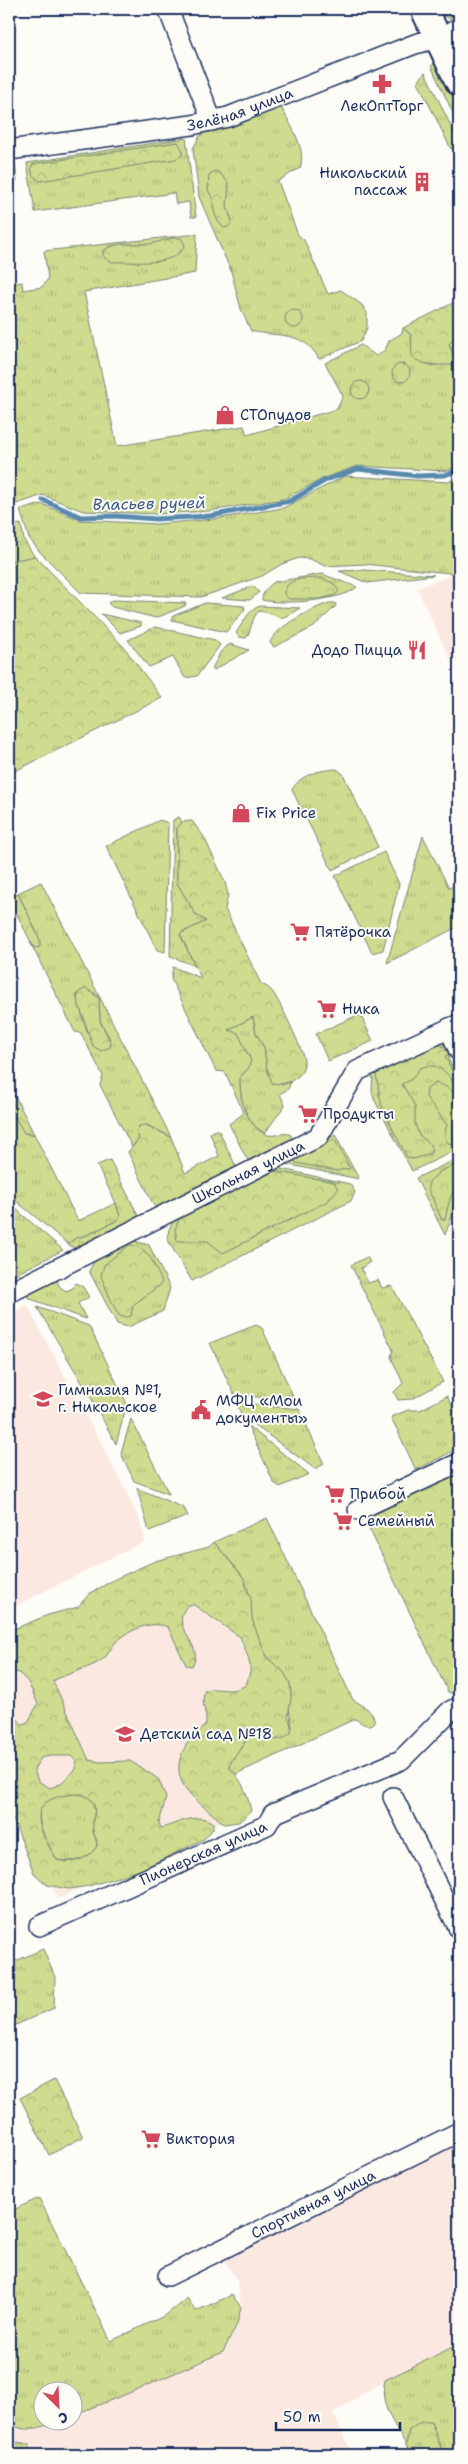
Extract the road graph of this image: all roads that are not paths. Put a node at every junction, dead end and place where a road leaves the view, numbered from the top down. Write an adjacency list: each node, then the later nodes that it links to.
1 (168, 9): 5 (street)
2 (424, 9): 3 (main road)
3 (449, 33): 4 (main road); 5 (street, Зелёная улица)
4 (459, 82)
5 (212, 121): 6 (street, Зелёная улица)
6 (9, 150)
7 (454, 1026): 8 (street); 9 (street, Школьная улица)
8 (459, 1051)
9 (9, 1293)
10 (459, 1463): 11 (street)
11 (358, 1510)
12 (459, 1707): 14 (street, Пионерская улица)
13 (393, 1797): 15 (street)
14 (39, 1926)
15 (459, 1929)
16 (459, 2132): 17 (street, Спортивная улица)
17 (168, 2276)

